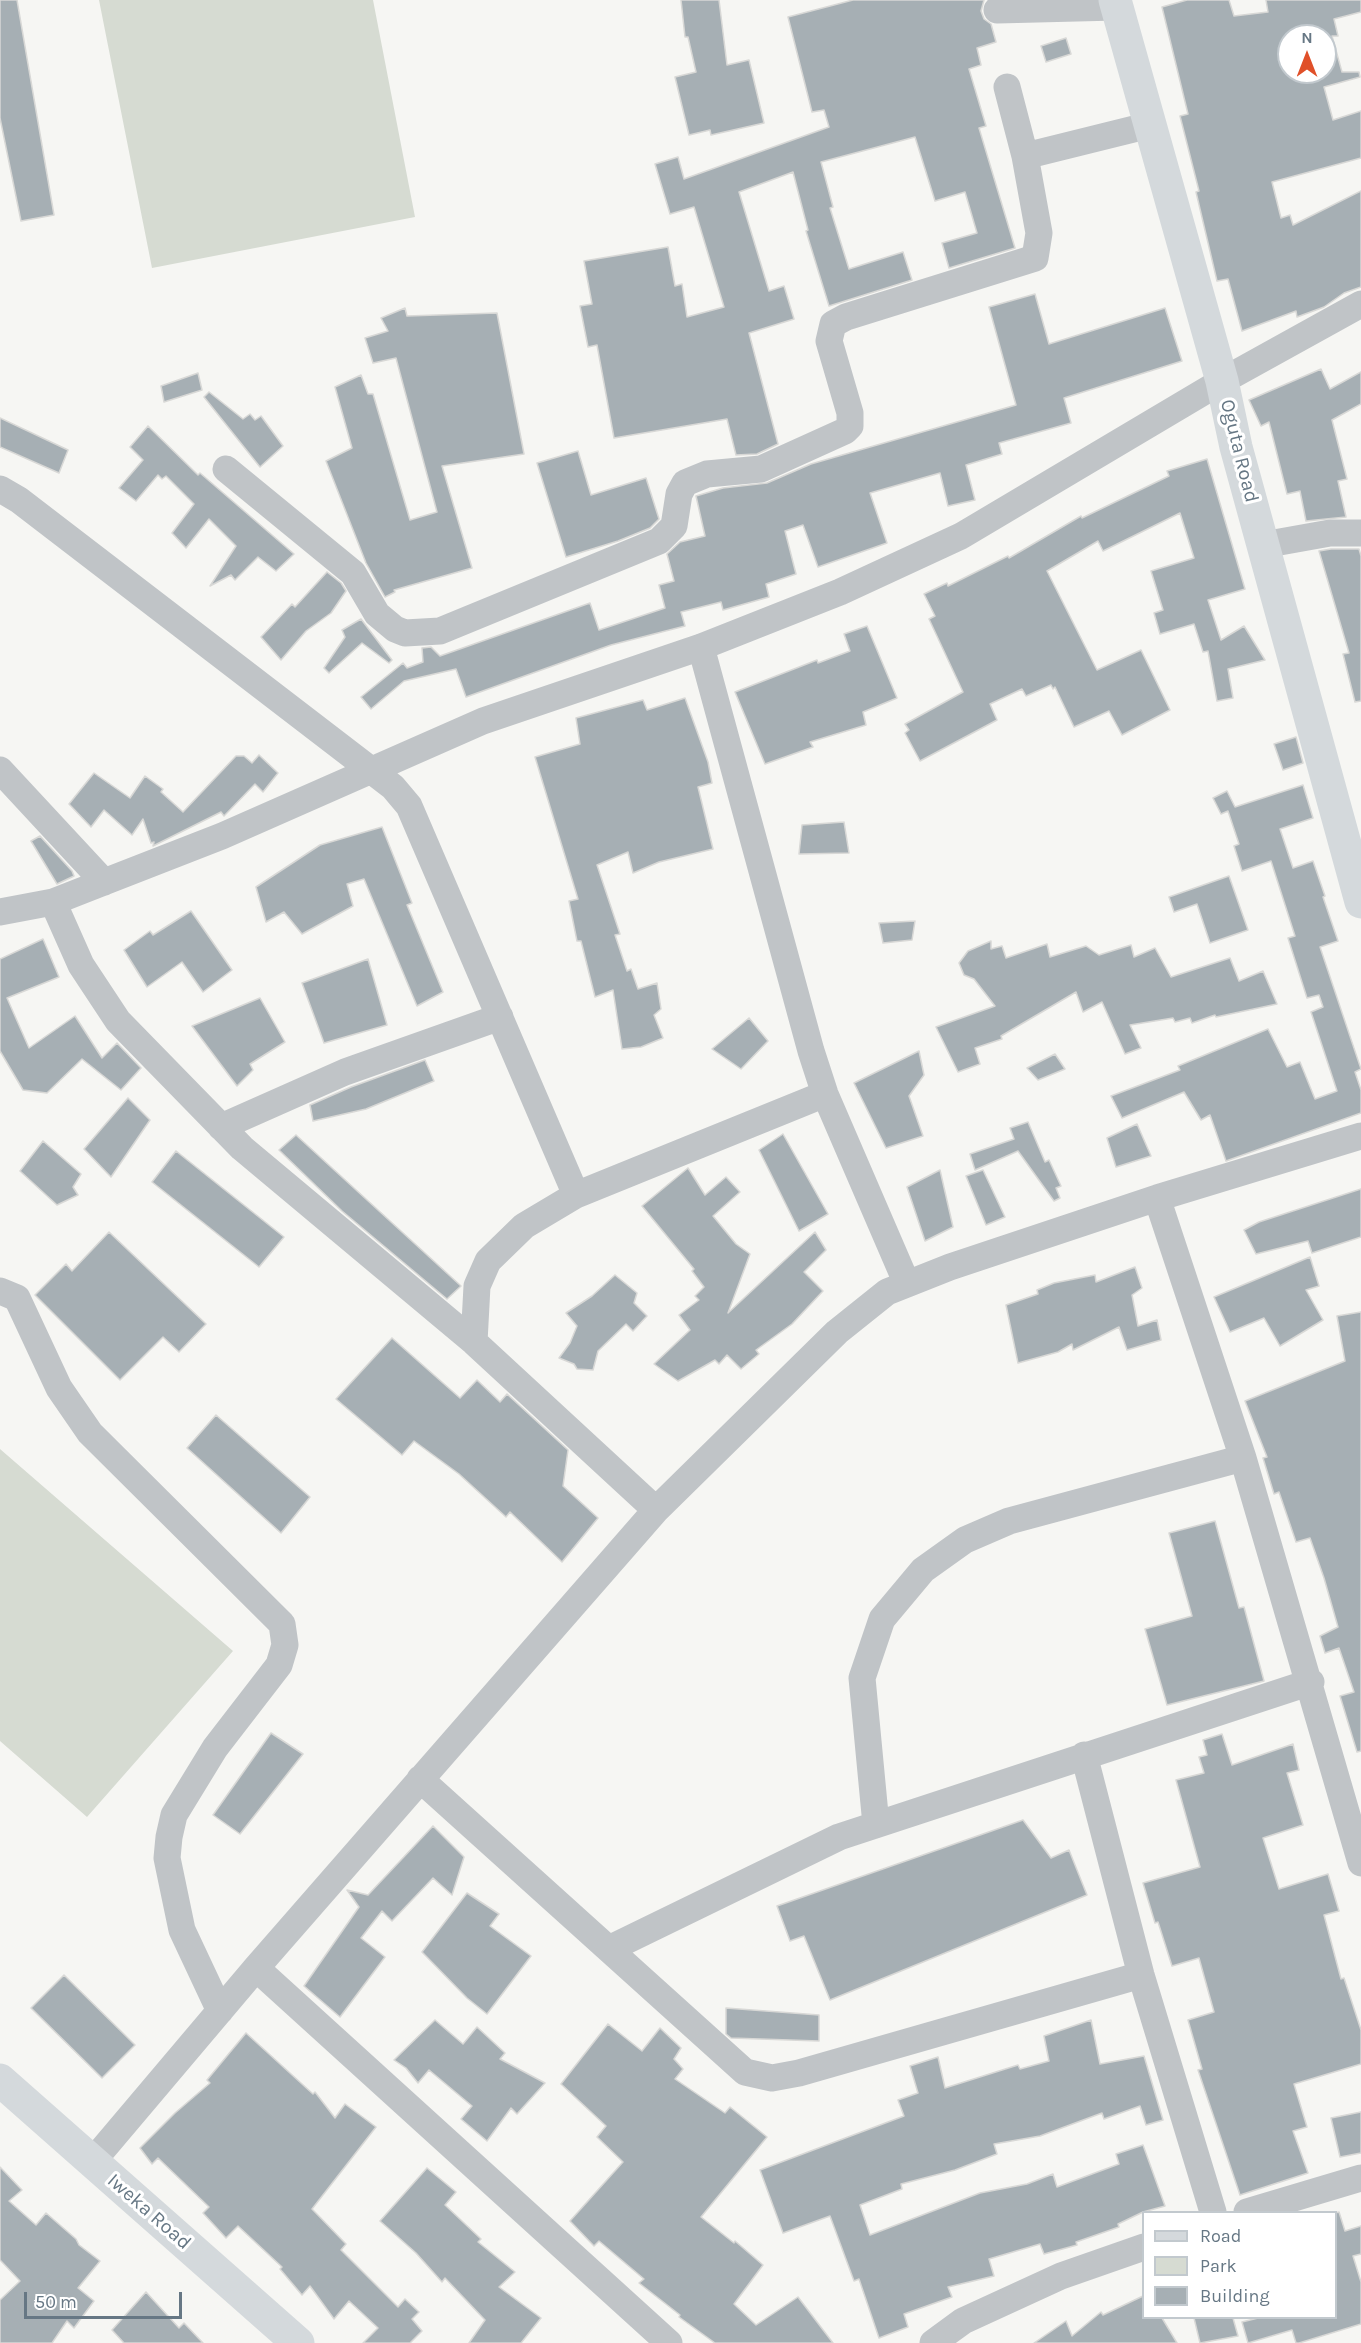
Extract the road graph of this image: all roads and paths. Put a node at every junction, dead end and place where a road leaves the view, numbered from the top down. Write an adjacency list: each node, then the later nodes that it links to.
1 (1116, 4): 2 (street); 4 (main road, Oguta Road)
2 (997, 10)
3 (1006, 87): 5 (street)
4 (1150, 125): 5 (street); 7 (main road, Oguta Road)
5 (1025, 156): 8 (street)
6 (1361, 304): 7 (street)
7 (1222, 381): 11 (main road, Oguta Road); 12 (street)
8 (226, 469)
9 (0, 489): 14 (street)
10 (1361, 533): 11 (street)
11 (1263, 545): 17 (main road, Oguta Road)
12 (701, 647): 14 (street); 20 (street)
13 (0, 770): 15 (street)
14 (372, 772): 15 (street); 19 (street)
15 (104, 882): 16 (street)
16 (53, 902): 18 (street); 21 (street)
17 (1361, 902)
18 (0, 912)
19 (500, 1017): 21 (street); 23 (street)
20 (825, 1094): 23 (street); 25 (street)
21 (221, 1127): 27 (street)
22 (1361, 1136): 24 (street)
23 (576, 1195): 27 (street)
24 (1157, 1198): 25 (street); 28 (street)
25 (908, 1284): 29 (street)
26 (0, 1291): 38 (street)
27 (474, 1342): 29 (street)
28 (1243, 1458): 30 (street); 33 (street)
29 (656, 1510): 32 (street)
30 (1311, 1682): 31 (street); 34 (street)
31 (1084, 1755): 33 (street); 37 (street)
32 (420, 1779): 35 (street); 36 (street)
33 (876, 1825): 35 (street)
34 (1361, 1863)
35 (609, 1949): 37 (street)
36 (256, 1968): 38 (street); 46 (street)
37 (1141, 1976): 42 (street)
38 (220, 2011): 40 (street)
39 (0, 2080): 40 (main road, Iweka Road)
40 (92, 2162): 45 (main road, Iweka Road)
41 (1361, 2178): 43 (street)
42 (1213, 2211)
43 (1251, 2211)
44 (1142, 2247): 47 (street)
45 (298, 2343)
46 (669, 2343)
47 (933, 2343)

